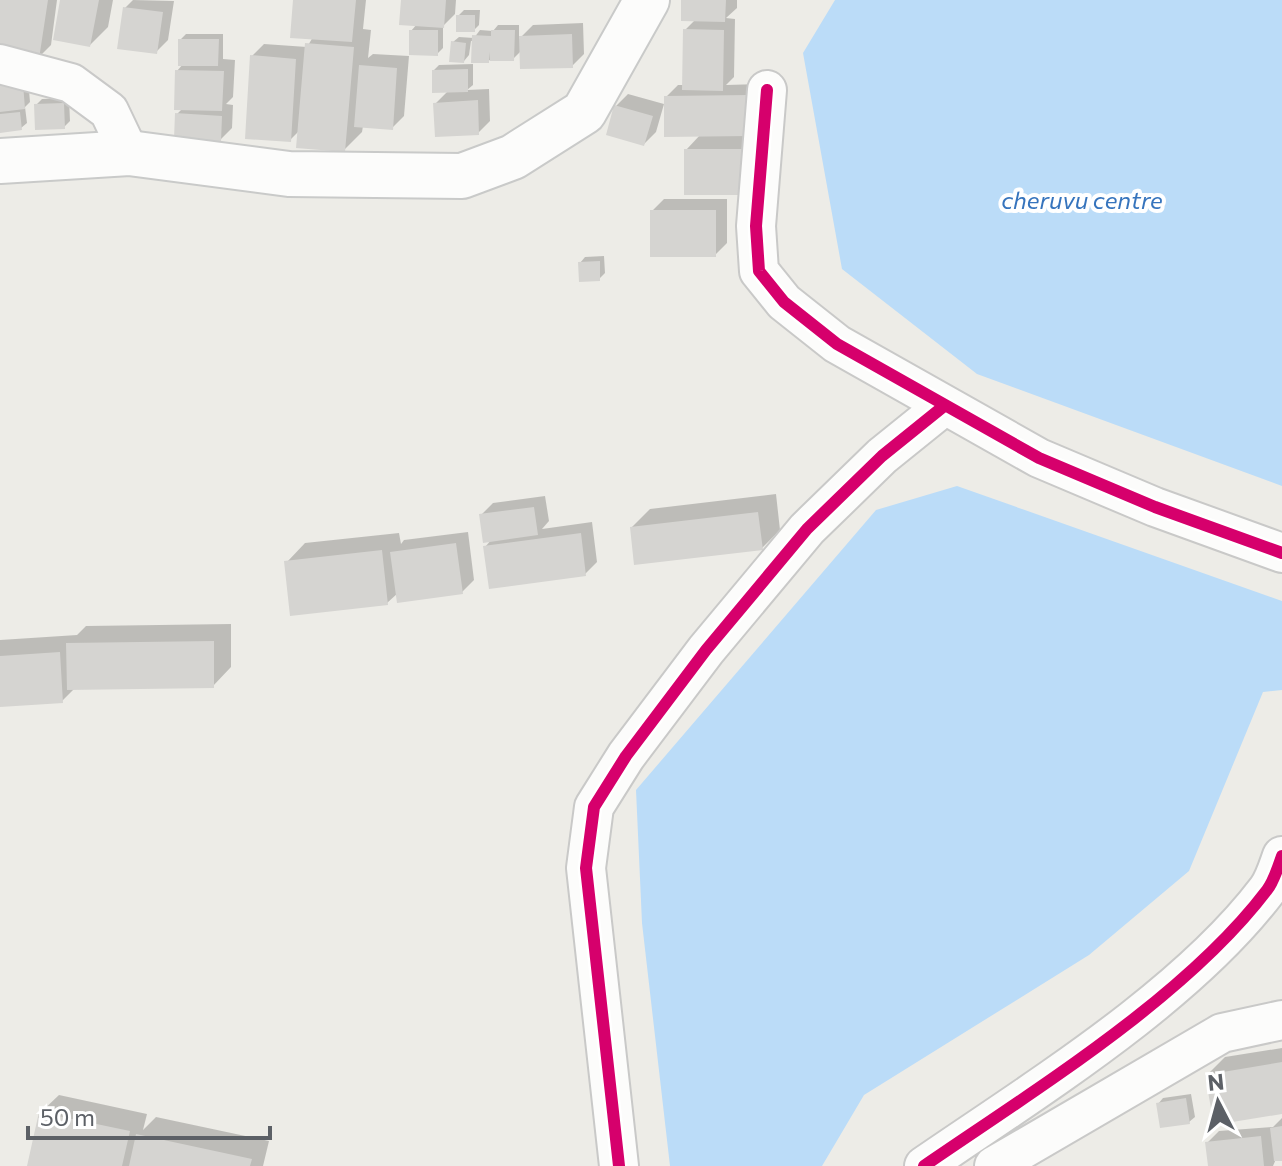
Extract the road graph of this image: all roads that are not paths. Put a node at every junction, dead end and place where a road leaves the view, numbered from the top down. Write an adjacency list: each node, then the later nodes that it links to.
1 (647, 0): 4 (main road)
2 (0, 64): 4 (street)
3 (767, 90): 6 (street)
4 (129, 153): 5 (main road)
5 (0, 161)
6 (944, 406): 7 (street); 10 (street)
7 (1282, 553)
8 (1282, 856): 11 (street)
9 (1282, 1020): 12 (street)
10 (619, 1166)
11 (924, 1166)
12 (994, 1166)

